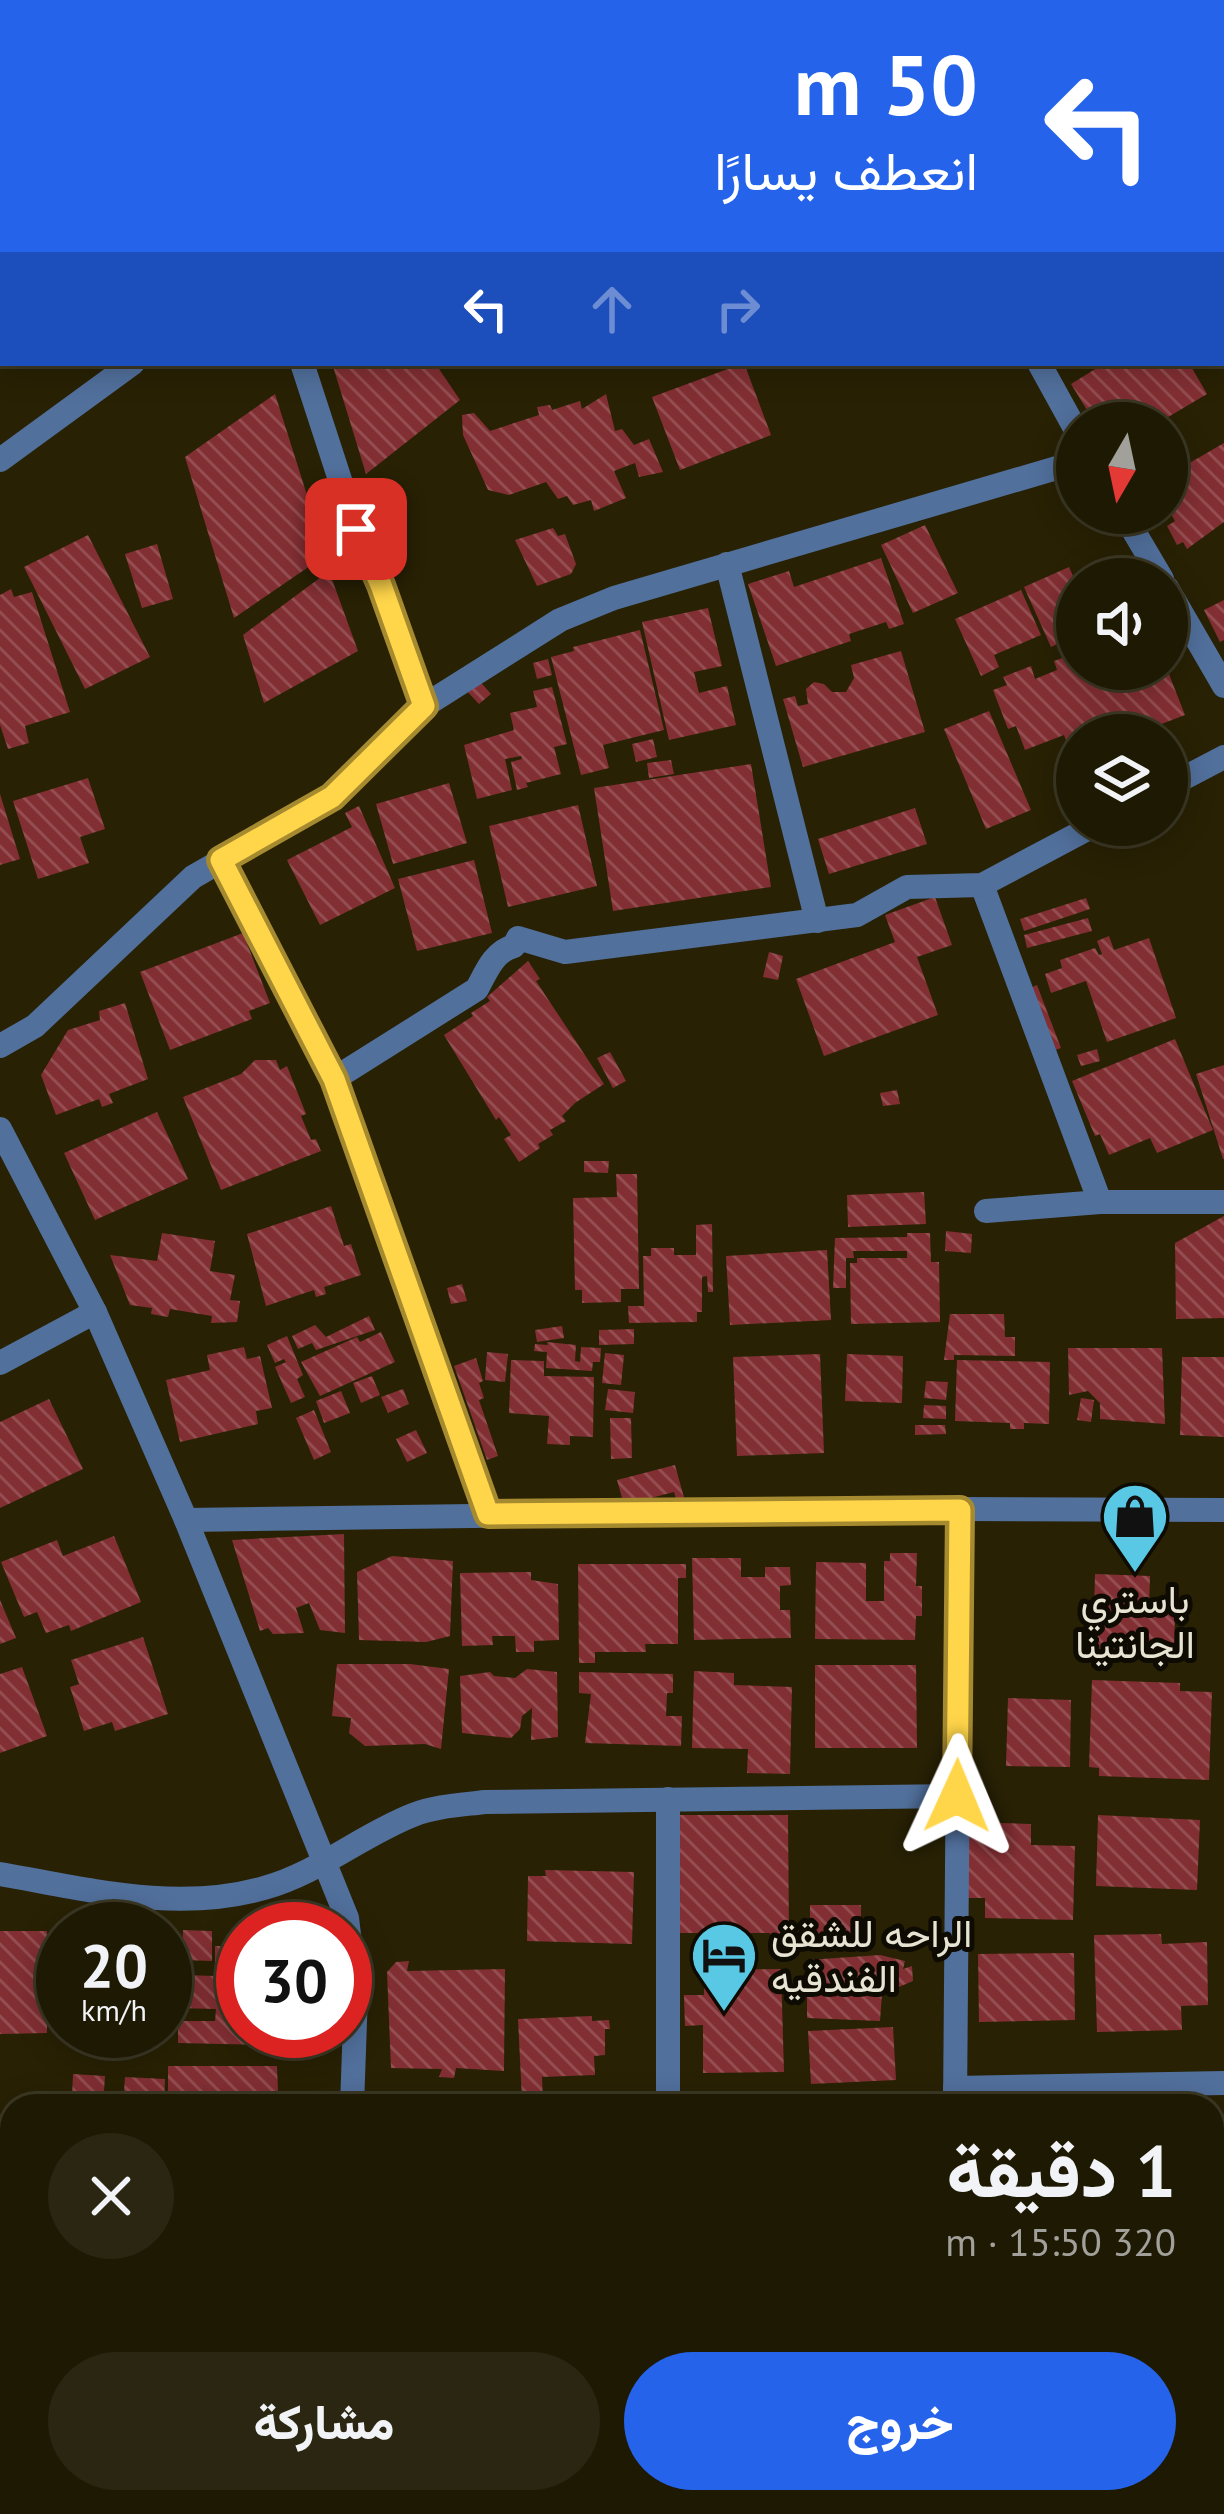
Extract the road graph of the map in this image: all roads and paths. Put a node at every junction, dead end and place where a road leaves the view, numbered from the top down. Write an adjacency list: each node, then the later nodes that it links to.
1 (129, 366): 5 (street)
2 (303, 366): 10 (street)
3 (1042, 366): 4 (street)
4 (1061, 402)
5 (0, 460)
6 (1056, 468): 7 (street)
7 (727, 564): 10 (street); 16 (street)
8 (1188, 624): 9 (street)
9 (1224, 686)
10 (424, 706): 14 (street)
11 (1224, 757): 12 (street)
12 (1188, 776)
13 (1056, 846): 15 (street)
14 (221, 860): 17 (street); 18 (street)
15 (982, 885): 16 (street); 20 (street)
16 (817, 921): 18 (street)
17 (0, 1046)
18 (334, 1079): 27 (street)
19 (0, 1130): 23 (street)
20 (1100, 1202): 21 (street); 22 (street)
21 (1224, 1202)
22 (986, 1211)
23 (95, 1312): 24 (street); 28 (street)
24 (0, 1363)
25 (960, 1510): 26 (street); 27 (street); 29 (street)
26 (1224, 1510)
27 (488, 1514): 28 (street)
28 (186, 1520): 31 (street)
29 (957, 1796): 30 (street); 36 (street)
30 (668, 1799): 31 (street); 35 (street)
31 (325, 1862): 32 (street); 34 (street)
32 (0, 1874)
33 (1224, 2083): 37 (street)
34 (352, 2094)
35 (668, 2094)
36 (955, 2094)
37 (1013, 2094)

